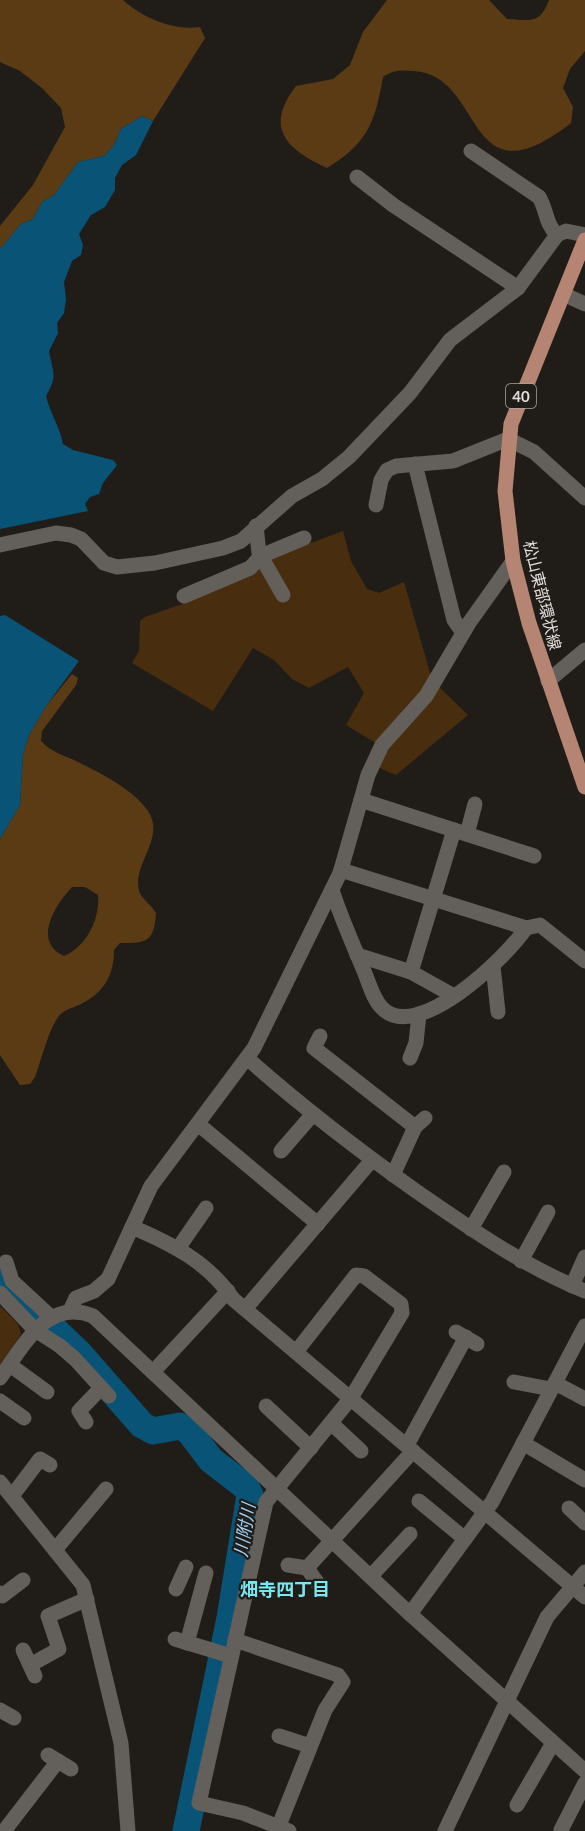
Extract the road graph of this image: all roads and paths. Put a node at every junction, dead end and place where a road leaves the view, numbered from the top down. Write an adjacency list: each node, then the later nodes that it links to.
1 (471, 151): 3 (street)
2 (357, 177): 5 (street)
3 (557, 235): 4 (street); 5 (street)
4 (585, 241): 6 (main road, 松山東部環状線 / 40)
5 (518, 288): 12 (street)
6 (563, 294): 7 (street); 8 (main road, 松山東部環状線 / 40)
7 (585, 304)
8 (508, 439): 9 (street); 10 (street); 16 (main road, 松山東部環状線 / 40)
9 (415, 464): 11 (street); 19 (street)
10 (585, 498)
11 (376, 505)
12 (256, 526): 14 (street); 15 (street)
13 (304, 538): 15 (street)
14 (0, 545)
15 (261, 556): 17 (street); 18 (street)
16 (513, 561): 19 (street); 21 (main road, 松山東部環状線 / 40)
17 (283, 595)
18 (184, 596)
19 (463, 633): 23 (street)
20 (585, 650): 21 (street)
21 (548, 681): 22 (main road, 松山東部環状線 / 40)
22 (585, 787)
23 (361, 800): 25 (street); 27 (street)
24 (475, 804): 25 (street)
25 (460, 832): 26 (street); 29 (street)
26 (534, 856)
27 (341, 870): 28 (street); 29 (street)
28 (332, 890): 31 (street); 39 (street)
29 (433, 901): 30 (street); 34 (street)
30 (526, 928): 32 (street); 33 (street)
31 (357, 955): 34 (street); 37 (street)
32 (585, 961)
33 (493, 966): 35 (street); 36 (street)
34 (411, 972): 35 (street)
35 (454, 996): 37 (street)
36 (498, 1012)
37 (419, 1014): 40 (street)
38 (320, 1036): 46 (street)
39 (247, 1058): 41 (street); 42 (street)
40 (410, 1058)
41 (313, 1114): 43 (street); 44 (street)
42 (198, 1124): 49 (street); 50 (street)
43 (281, 1150)
44 (372, 1160): 46 (street); 49 (street)
45 (504, 1172): 51 (street)
46 (393, 1174): 51 (street)
47 (206, 1208): 52 (street)
48 (548, 1212): 54 (street)
49 (318, 1224): 59 (street)
50 (132, 1227): 52 (street); 60 (street)
51 (471, 1230): 54 (street)
52 (179, 1247): 57 (street)
53 (585, 1257): 56 (street)
54 (521, 1261): 56 (street)
55 (6, 1262): 61 (street)
56 (579, 1288)
57 (228, 1291): 59 (street); 66 (street)
58 (0, 1293): 61 (street)
59 (245, 1309): 64 (street)
60 (70, 1311): 61 (street); 66 (street)
61 (43, 1323): 65 (street); 76 (street)
62 (585, 1326): 69 (street)
63 (466, 1338): 80 (street)
64 (297, 1352): 71 (street); 71 (street)
65 (10, 1365): 67 (street); 70 (street)
66 (153, 1372): 85 (street)
67 (0, 1378)
68 (514, 1382): 69 (street)
69 (553, 1386): 72 (street); 78 (street)
70 (47, 1392)
71 (351, 1398): 77 (street); 80 (street)
72 (585, 1399)
73 (0, 1401): 75 (street)
74 (266, 1406): 79 (street)
75 (24, 1418)
76 (86, 1422)
77 (331, 1423): 79 (street); 81 (street)
78 (523, 1443): 83 (street); 90 (street)
79 (311, 1448): 85 (street)
80 (410, 1448): 90 (street); 94 (street)
81 (361, 1451)
82 (50, 1466): 87 (street)
83 (583, 1474)
84 (0, 1482): 87 (street)
85 (278, 1489): 94 (street); 108 (street)
86 (96, 1493): 95 (street)
87 (12, 1497): 95 (street)
88 (418, 1501): 93 (street)
89 (569, 1508): 91 (street)
90 (485, 1513): 93 (street); 103 (street)
91 (585, 1522)
92 (410, 1534): 99 (street)
93 (465, 1539): 107 (street)
94 (333, 1540): 97 (street); 99 (street)
95 (55, 1550): 106 (street)
96 (288, 1566): 97 (street)
97 (307, 1568): 102 (street)
98 (585, 1572): 103 (street)
99 (371, 1576): 107 (street)
100 (182, 1577): 110 (street)
101 (23, 1580): 104 (street)
102 (319, 1585)
103 (572, 1586): 105 (street); 111 (street)
104 (0, 1593)
105 (585, 1597)
106 (87, 1599): 109 (street); 122 (street)
107 (411, 1614): 111 (street)
108 (235, 1640): 110 (street); 114 (street)
109 (23, 1650)
110 (225, 1654): 119 (street)
111 (507, 1700): 113 (street); 123 (street)
112 (279, 1736): 114 (street)
113 (553, 1743): 116 (street); 118 (street)
114 (310, 1746): 119 (street)
115 (59, 1762): 121 (street)
116 (585, 1771)
117 (585, 1783): 120 (street)
118 (517, 1805)
119 (284, 1829)
120 (561, 1830)
121 (4, 1831)
122 (128, 1831)
123 (444, 1831)

